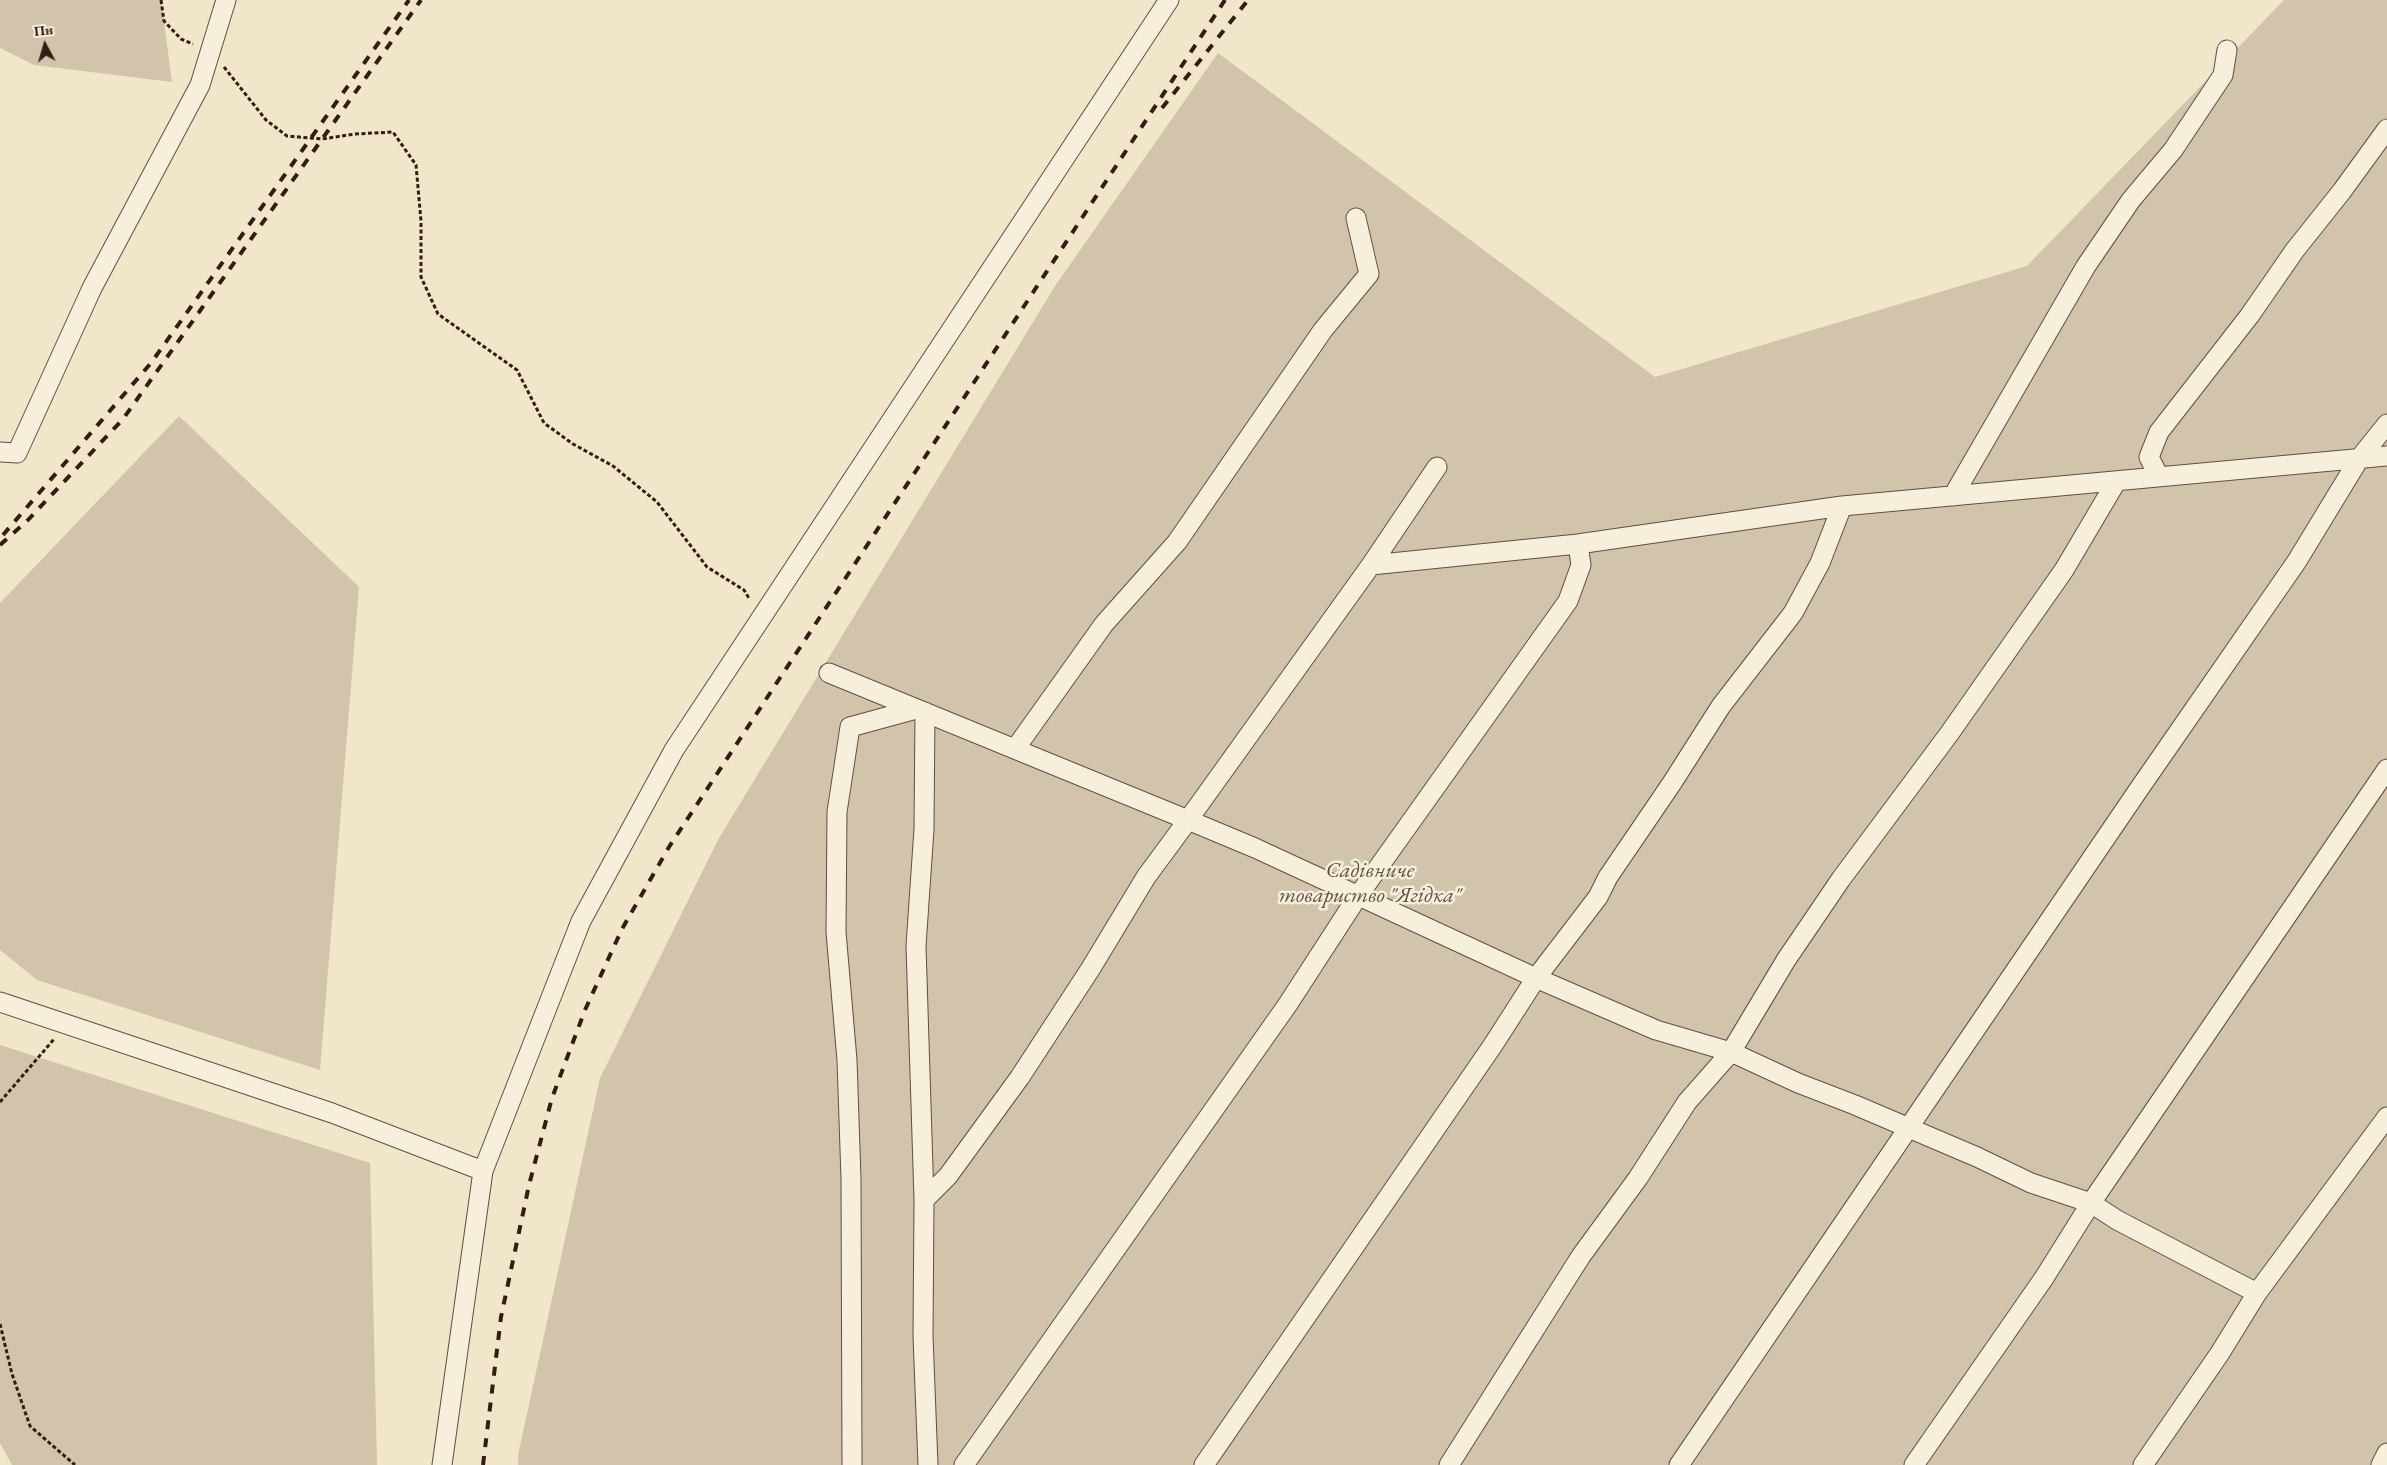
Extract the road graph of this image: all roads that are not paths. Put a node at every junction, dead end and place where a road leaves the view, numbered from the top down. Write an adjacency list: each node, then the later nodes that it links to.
1 (226, 0): 7 (street)
2 (1169, 0): 28 (street)
3 (2227, 50): 13 (street)
4 (2387, 129): 11 (street)
5 (1356, 218): 19 (street)
6 (2387, 424): 9 (street)
7 (0, 452)
8 (2387, 456): 9 (street)
9 (2359, 459): 11 (street); 27 (street)
10 (1437, 467): 16 (street)
11 (2159, 478): 12 (street)
12 (2116, 482): 13 (street); 25 (street)
13 (1953, 496): 14 (street)
14 (1842, 506): 15 (street); 23 (street)
15 (1578, 544): 16 (street); 22 (street)
16 (1371, 565): 21 (street)
17 (829, 673): 18 (street)
18 (921, 711): 19 (street); 29 (street); 34 (street)
19 (1015, 749): 21 (street)
20 (2387, 769): 30 (street)
21 (1188, 820): 22 (street); 29 (street)
22 (1358, 896): 23 (street); 36 (street)
23 (1536, 978): 25 (street); 37 (street)
24 (0, 1002): 28 (street)
25 (1731, 1052): 27 (street); 38 (street)
26 (2387, 1117): 31 (street)
27 (1908, 1128): 30 (street); 39 (street)
28 (483, 1171): 33 (street)
29 (924, 1200): 35 (street)
30 (2091, 1203): 31 (street); 40 (street)
31 (2258, 1293): 41 (street)
32 (2387, 1453): 42 (street)
33 (442, 1465)
34 (852, 1465)
35 (928, 1465)
36 (964, 1465)
37 (1204, 1465)
38 (1449, 1465)
39 (1679, 1465)
40 (1914, 1465)
41 (2143, 1465)
42 (2381, 1465)

